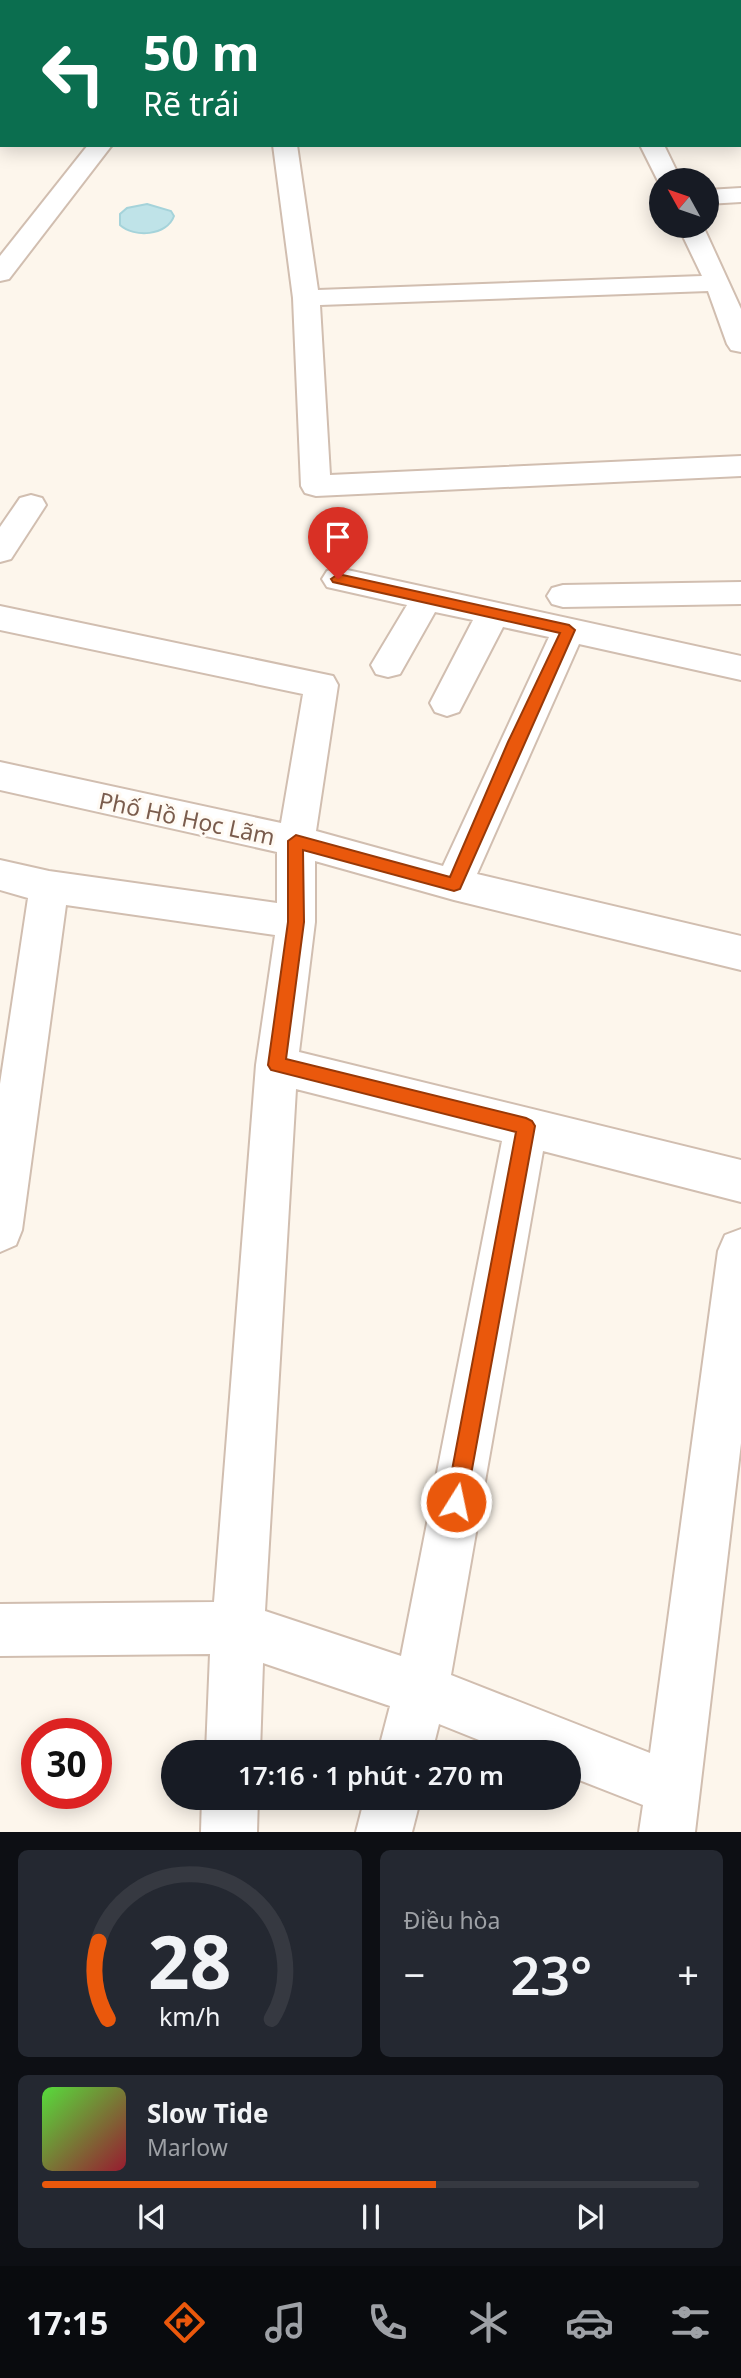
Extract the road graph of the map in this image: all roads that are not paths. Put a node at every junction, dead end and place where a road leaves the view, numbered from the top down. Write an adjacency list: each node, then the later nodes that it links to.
1 (98, 147): 8 (street)
2 (285, 147): 9 (street)
3 (653, 147): 4 (street)
4 (663, 168)
5 (741, 195): 6 (street)
6 (719, 196)
7 (697, 238): 10 (street)
8 (0, 273)
9 (306, 298): 10 (street); 12 (street)
10 (729, 298): 11 (street)
11 (741, 344)
12 (741, 466)
13 (31, 505): 14 (street)
14 (0, 551)
15 (338, 579): 17 (street)
16 (741, 593): 18 (street)
17 (426, 600): 19 (street); 21 (street)
18 (566, 613): 19 (street); 22 (street); 27 (street)
19 (494, 614): 23 (street)
20 (0, 618): 25 (street)
21 (387, 665)
22 (741, 668)
23 (447, 703)
24 (0, 776): 25 (street, Phố Hồ Học Lãm)
25 (296, 841): 27 (street, Phố Hồ Học Lãm); 29 (street)
26 (0, 875): 28 (street)
27 (454, 884): 30 (street, Phố Hồ Học Lãm)
28 (49, 887): 29 (street); 34 (street)
29 (296, 922): 31 (street)
30 (741, 953)
31 (277, 1065): 32 (street); 36 (street)
32 (526, 1126): 33 (street); 38 (street)
33 (741, 1181)
34 (0, 1230)
35 (741, 1251): 43 (street)
36 (238, 1628): 37 (street); 38 (street); 39 (street)
37 (0, 1630)
38 (421, 1690): 40 (street); 43 (street)
39 (233, 1740)
40 (408, 1740)
41 (230, 1810): 44 (street)
42 (390, 1810): 45 (street)
43 (670, 1811)
44 (229, 1832)
45 (384, 1832)

